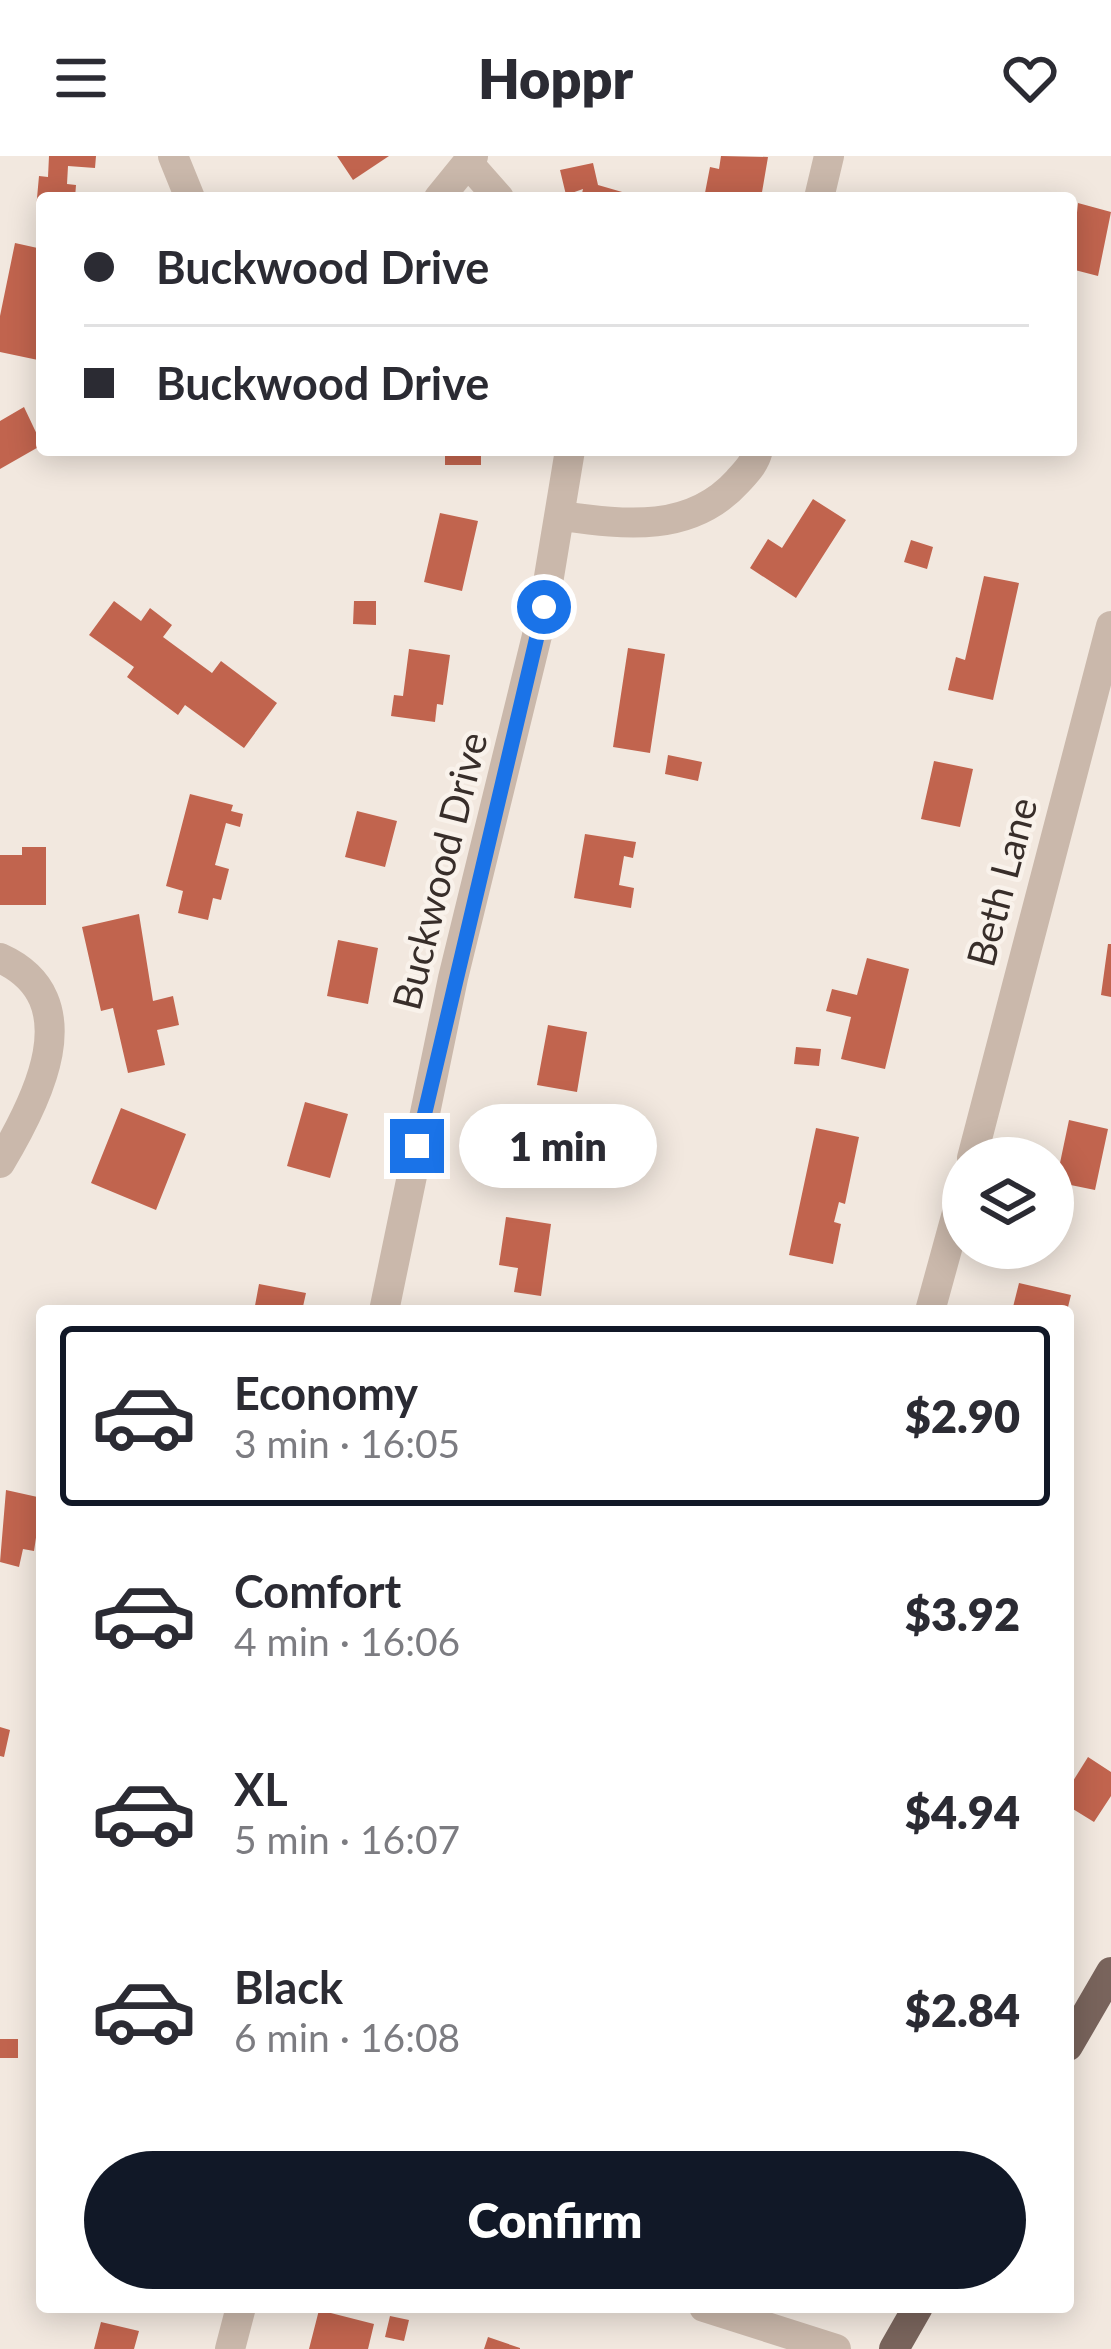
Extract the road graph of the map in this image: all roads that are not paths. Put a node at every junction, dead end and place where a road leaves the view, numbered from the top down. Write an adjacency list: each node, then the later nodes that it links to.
1 (173, 156): 4 (street)
2 (829, 156): 7 (street)
3 (471, 160): 5 (street); 6 (street)
4 (188, 192)
5 (444, 192)
6 (495, 192)
7 (820, 192)
8 (569, 456): 10 (street, Buckwood Drive)
9 (756, 456): 10 (street)
10 (562, 516): 16 (street, Buckwood Drive)
11 (1111, 626): 13 (street, Beth Lane)
12 (0, 958): 14 (street)
13 (977, 1137)
14 (0, 1163)
15 (942, 1267): 17 (street)
16 (385, 1305)
17 (932, 1305)
18 (1111, 1972): 19 (main road)
19 (1074, 2036)
20 (239, 2313): 23 (street)
21 (723, 2313): 24 (street)
22 (915, 2313): 25 (main road)
23 (230, 2349)
24 (836, 2349)
25 (894, 2349)

